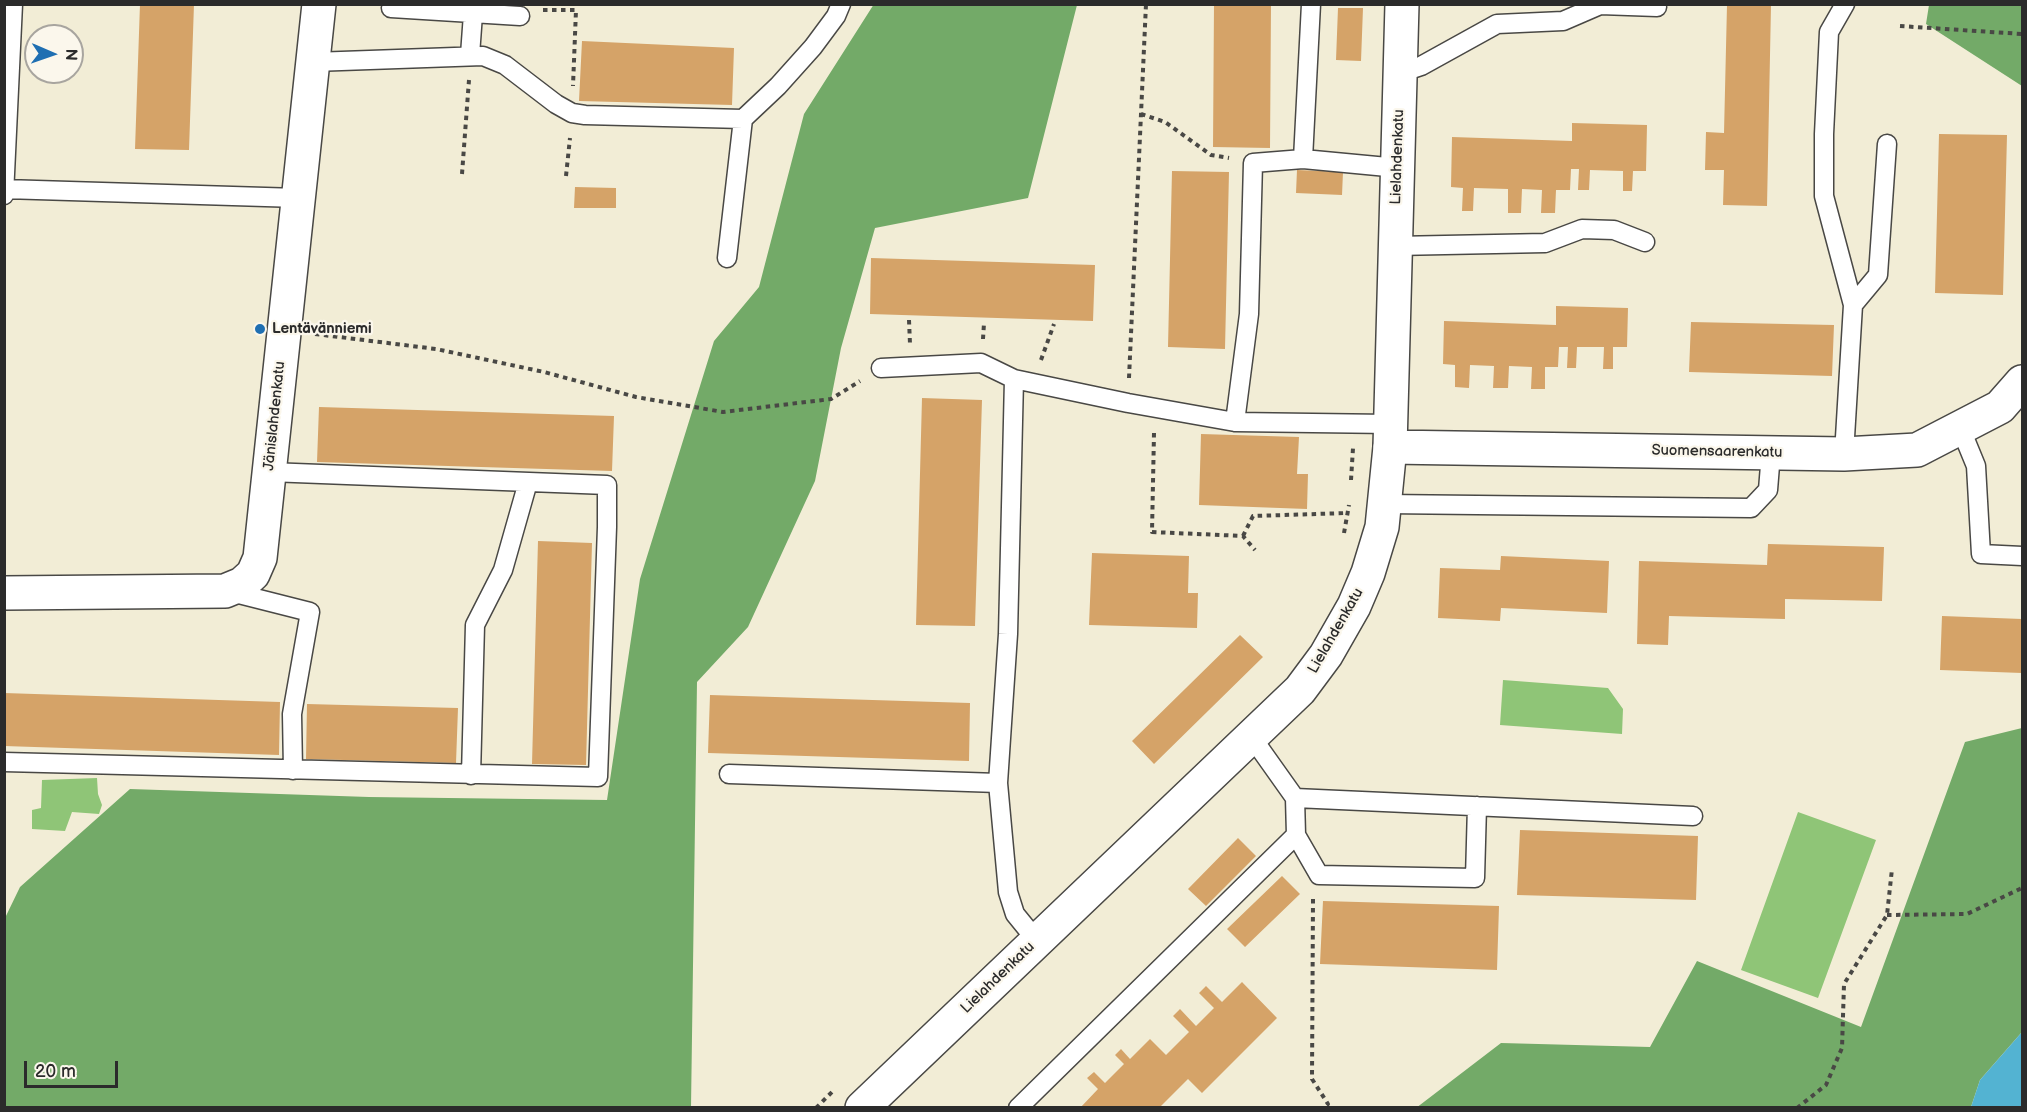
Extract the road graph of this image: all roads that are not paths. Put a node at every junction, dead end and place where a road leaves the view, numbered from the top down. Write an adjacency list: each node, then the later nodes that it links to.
1 (14, 4): 18 (lane)
2 (318, 4): 12 (street, Jänislahdenkatu)
3 (841, 4): 14 (lane)
4 (1311, 4): 16 (lane)
5 (1402, 4): 13 (street, Lielahdenkatu)
6 (1845, 4): 24 (lane)
7 (1657, 7): 13 (lane)
8 (392, 8): 9 (lane)
9 (473, 14): 10 (lane); 11 (lane)
10 (520, 16)
11 (470, 55): 12 (lane); 14 (lane)
12 (313, 62): 20 (street, Jänislahdenkatu)
13 (1400, 73): 17 (street, Lielahdenkatu)
14 (743, 119): 23 (lane)
15 (1887, 144): 24 (lane)
16 (1303, 159): 17 (lane); 28 (lane)
17 (1398, 168): 22 (street, Lielahdenkatu)
18 (5, 189): 19 (lane); 20 (lane)
19 (4, 195)
20 (298, 198): 33 (street, Jänislahdenkatu)
21 (1646, 242): 22 (lane)
22 (1395, 246): 30 (street, Lielahdenkatu)
23 (727, 258)
24 (1853, 305): 32 (lane)
25 (881, 368): 26 (lane)
26 (1014, 379): 28 (lane); 44 (lane)
27 (2022, 382): 29 (street, Suomensaarenkatu)
28 (1234, 422): 30 (lane)
29 (1960, 428): 32 (street, Suomensaarenkatu); 36 (lane)
30 (1390, 436): 31 (street, Suomensaarenkatu); 35 (street, Lielahdenkatu)
31 (1771, 453): 32 (street, Suomensaarenkatu); 35 (lane)
32 (1844, 454)
33 (269, 472): 34 (lane); 37 (street, Jänislahdenkatu)
34 (528, 482): 43 (lane); 43 (lane)
35 (1385, 504): 39 (street, Lielahdenkatu)
36 (2022, 556)
37 (225, 591): 38 (street, Jänislahdenkatu); 41 (lane)
38 (4, 593)
39 (1251, 736): 45 (lane); 49 (street, Lielahdenkatu)
40 (4, 762): 41 (lane)
41 (293, 770): 43 (lane)
42 (729, 774): 44 (lane)
43 (471, 775)
44 (998, 783): 49 (lane)
45 (1295, 798): 46 (lane); 48 (lane)
46 (1477, 806): 47 (lane); 48 (lane)
47 (1693, 816)
48 (1296, 835): 51 (lane)
49 (1036, 941): 50 (street, Lielahdenkatu)
50 (862, 1107)
51 (1018, 1107)

